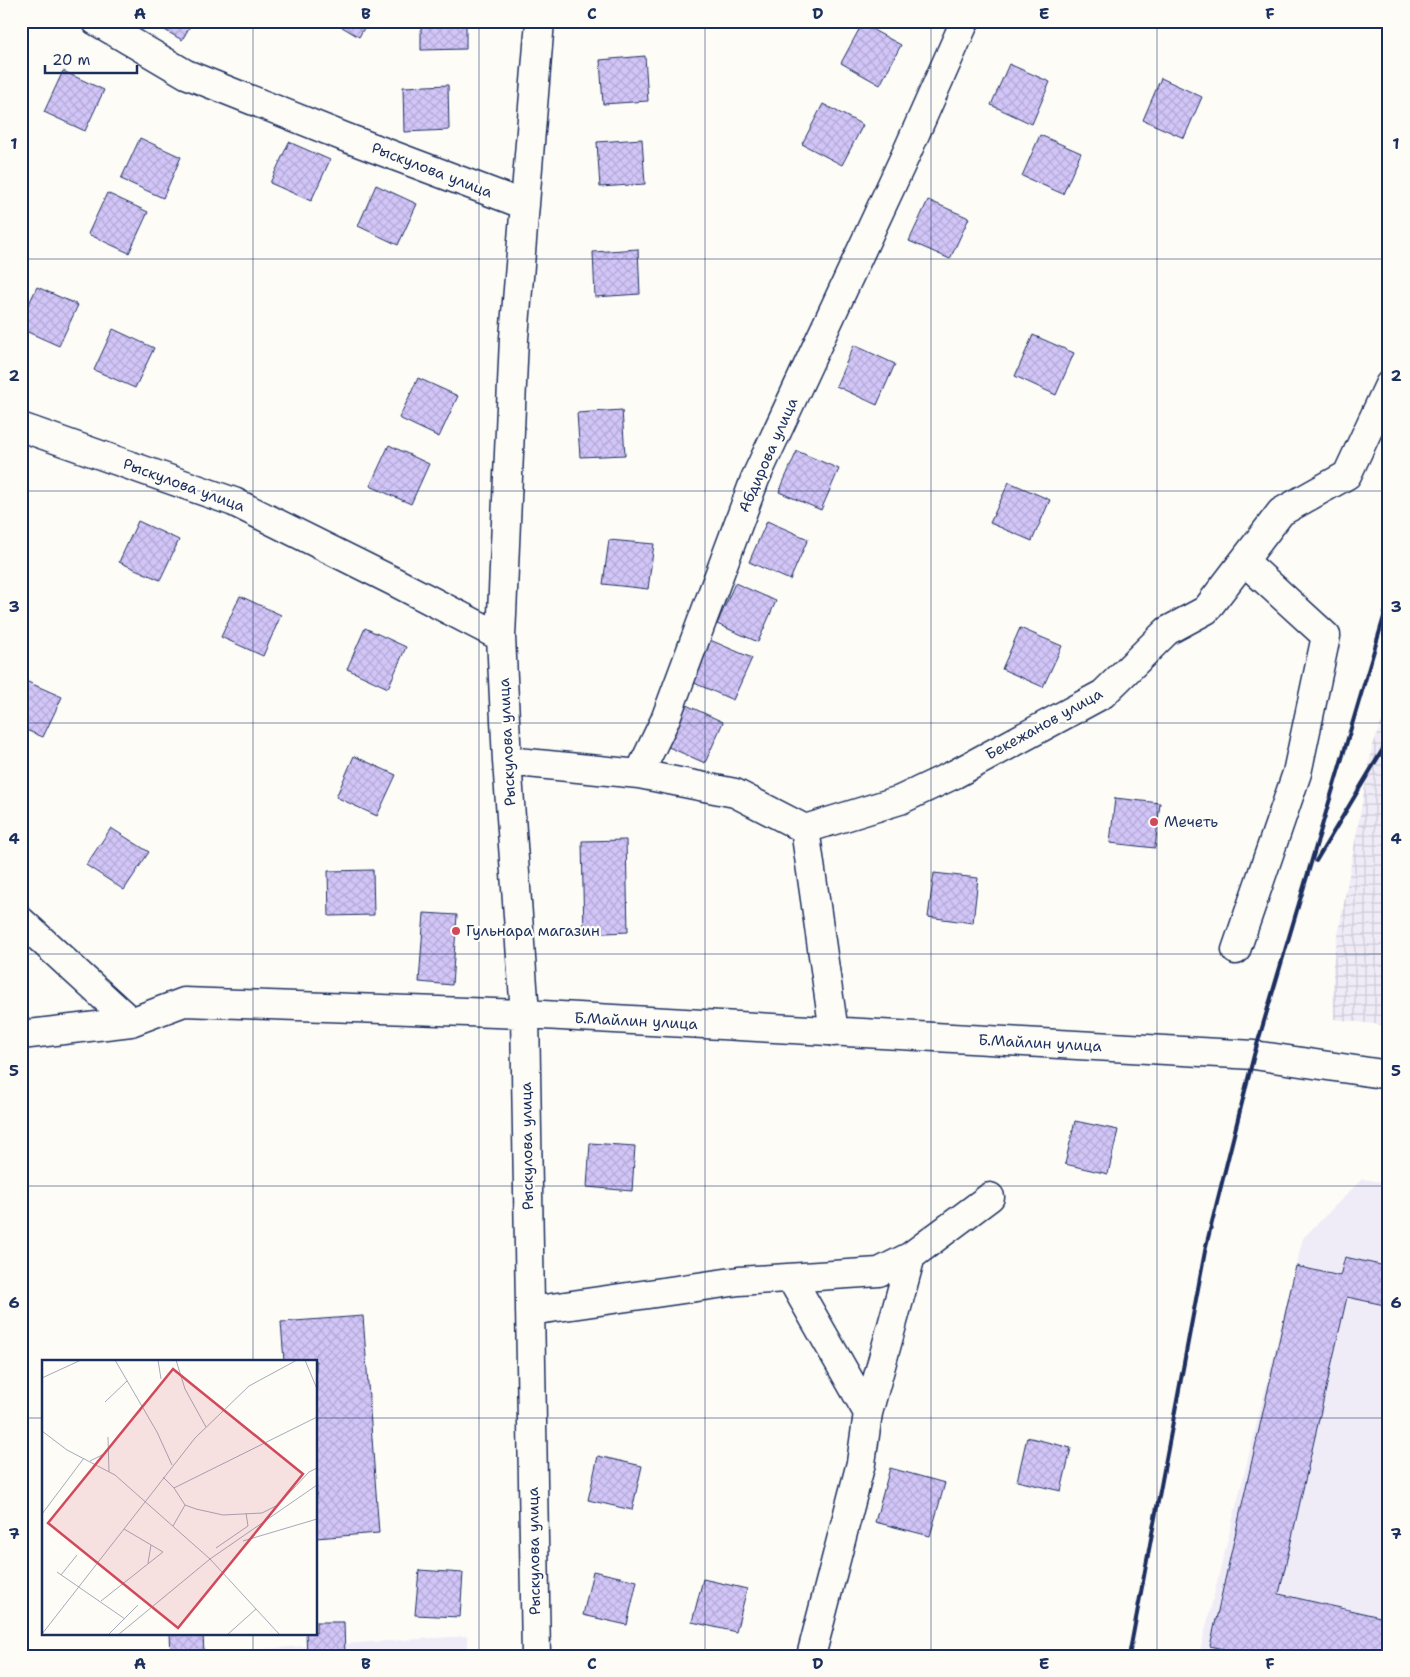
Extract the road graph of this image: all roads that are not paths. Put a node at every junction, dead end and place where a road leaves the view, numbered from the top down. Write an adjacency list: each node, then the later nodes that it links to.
1 (96, 21): 4 (street, Рыскулова улица)
2 (540, 21): 4 (street, Рыскулова улица)
3 (965, 21): 10 (street, Абдирова улица)
4 (525, 205): 8 (street, Рыскулова улица)
5 (1389, 385): 7 (street, Бекежанов улица)
6 (21, 427): 8 (street, Рыскулова улица)
7 (1244, 561): 11 (street, Бекежанов улица); 13 (street)
8 (501, 637): 9 (street, Рыскулова улица)
9 (507, 761): 10 (street); 14 (street, Рыскулова улица)
10 (639, 774): 11 (street)
11 (805, 829): 16 (street)
12 (21, 921): 15 (street)
13 (1236, 950)
14 (525, 1014): 15 (street, Б.Майлин улица); 16 (street, Б.Майлин улица); 22 (street, Рыскулова улица)
15 (132, 1022): 17 (street, Б.Майлин улица)
16 (834, 1032): 18 (street, Б.Майлин улица)
17 (21, 1035)
18 (1389, 1075)
19 (990, 1197): 20 (street)
20 (911, 1256): 21 (street); 23 (street)
21 (791, 1278): 22 (street); 23 (street)
22 (530, 1311): 24 (street, Рыскулова улица)
23 (868, 1413): 25 (street)
24 (536, 1656)
25 (811, 1656)

